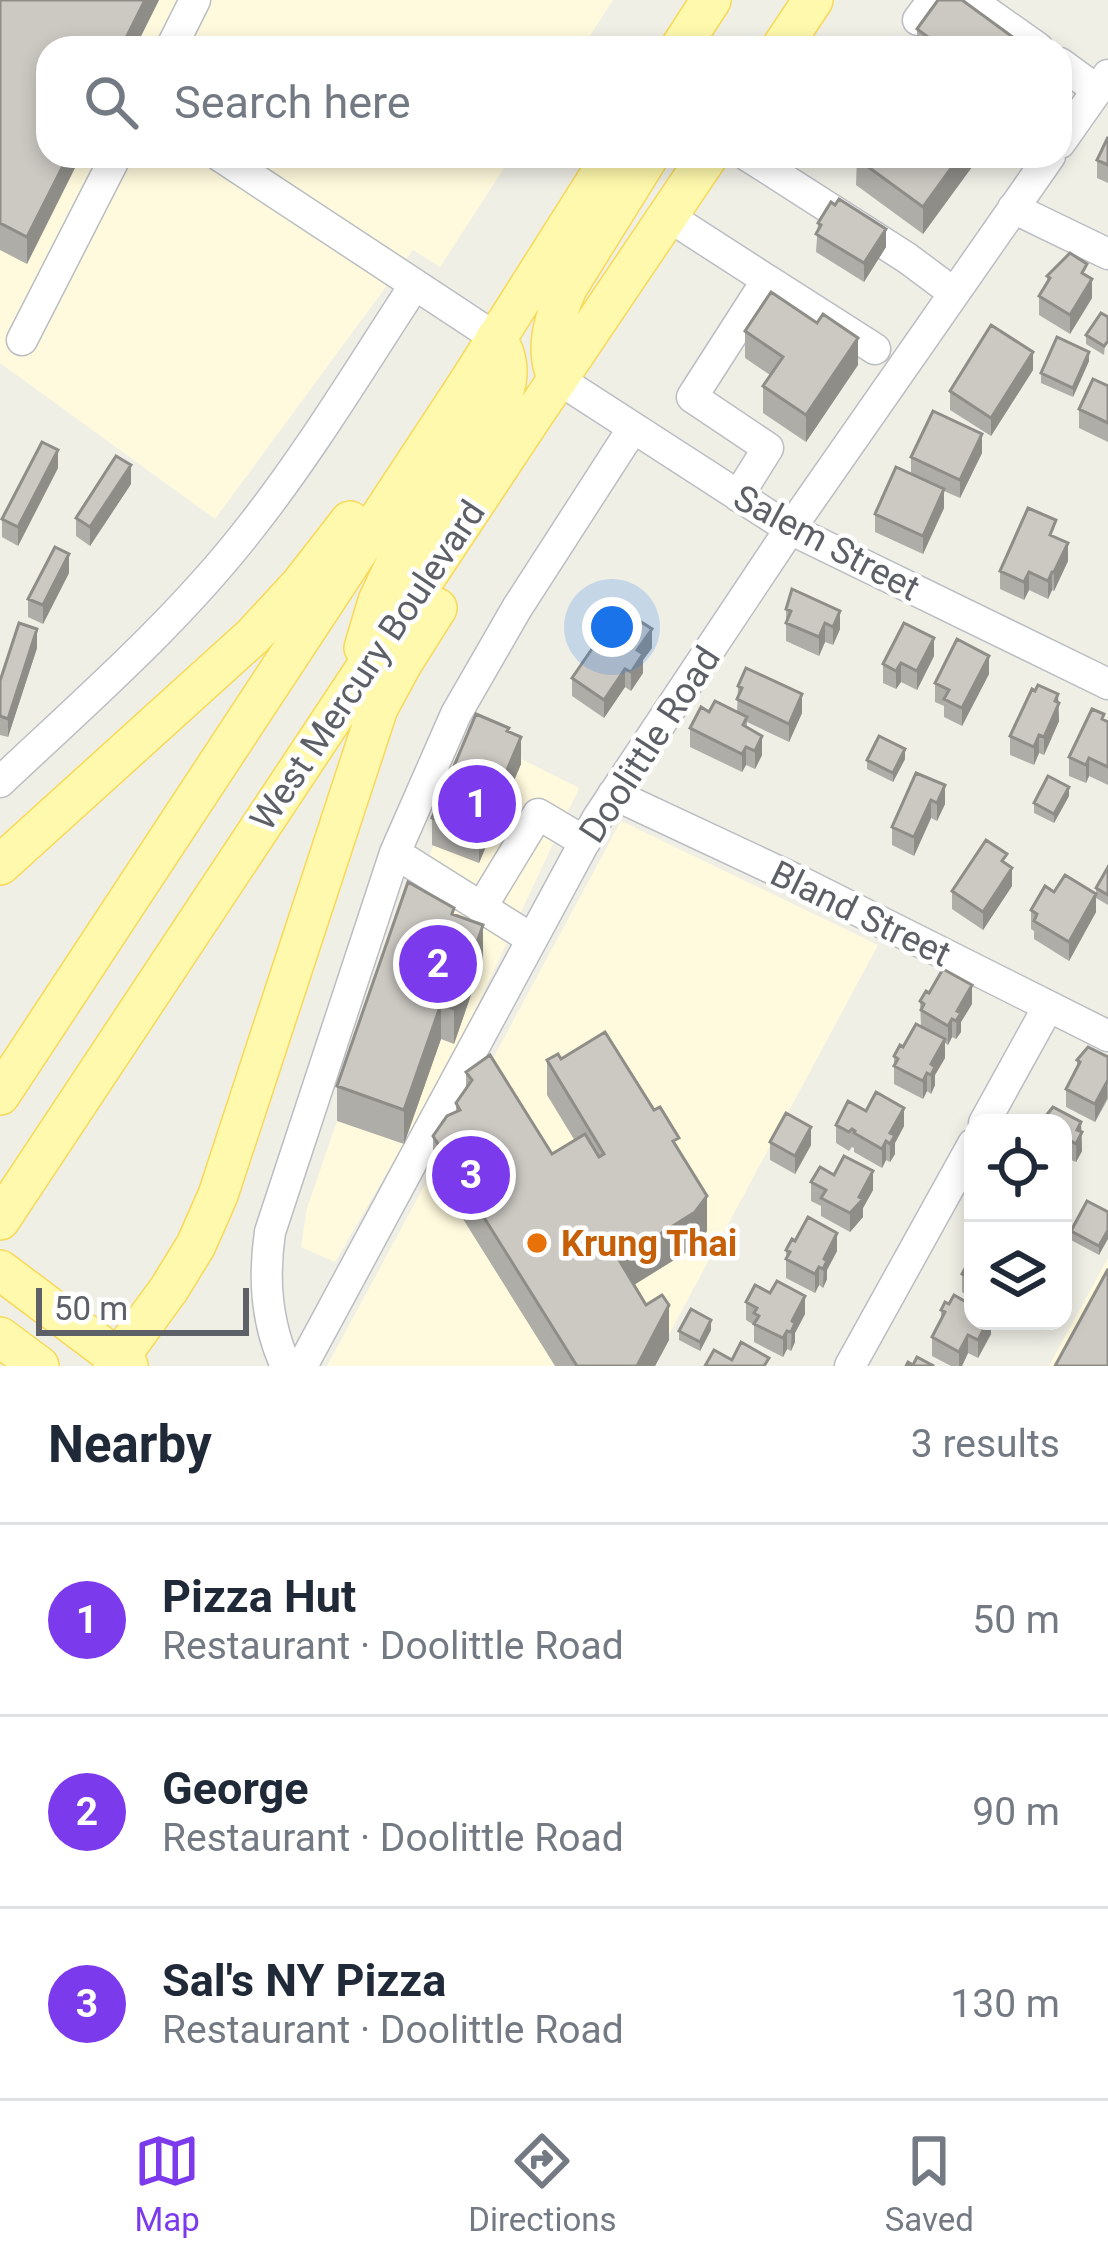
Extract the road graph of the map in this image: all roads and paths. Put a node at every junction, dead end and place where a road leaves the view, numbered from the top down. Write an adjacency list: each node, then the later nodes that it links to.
1 (195, 0): 5 (street)
2 (711, 0): 6 (main road)
3 (813, 0): 7 (main road)
4 (970, 0): 8 (street)
5 (177, 36)
6 (688, 36)
7 (789, 36)
8 (1021, 36)
9 (1072, 68): 10 (street)
10 (1103, 82): 11 (street)
11 (1072, 125)
12 (110, 168): 26 (street)
13 (238, 168): 23 (street)
14 (604, 168): 25 (main road, West Mercury Boulevard)
15 (642, 168): 28 (main road)
16 (701, 168): 20 (main road, West Mercury Boulevard)
17 (767, 168): 24 (street)
18 (1041, 168): 19 (street, Doolittle Road)
19 (1013, 208): 21 (street); 24 (street, Doolittle Road)
20 (668, 216): 22 (street); 28 (main road, West Mercury Boulevard)
21 (1108, 254)
22 (767, 280): 27 (street); 32 (street)
23 (414, 286): 25 (street); 36 (street)
24 (954, 293): 33 (street, Doolittle Road)
25 (496, 338): 29 (main road, West Mercury Boulevard); 35 (main road)
26 (22, 340)
27 (875, 349)
28 (558, 379): 30 (main road, West Mercury Boulevard); 31 (street, Salem Street)
29 (467, 385): 40 (main road); 45 (main road, West Mercury Boulevard)
30 (530, 421): 35 (main road, West Mercury Boulevard); 51 (main road)
31 (633, 428): 32 (street, Salem Street); 39 (street)
32 (738, 496): 33 (street, Salem Street)
33 (790, 529): 34 (street, Salem Street); 37 (street, Doolittle Road)
34 (1108, 684)
35 (353, 687): 48 (main road, West Mercury Boulevard)
36 (0, 782)
37 (613, 794): 38 (street, Doolittle Road); 43 (street, Bland Street)
38 (585, 842): 41 (street); 42 (street, Doolittle Road)
39 (395, 853): 41 (street); 53 (street)
40 (0, 865)
41 (482, 908): 42 (street)
42 (532, 939): 54 (street, Doolittle Road)
43 (1048, 1007): 44 (street, Bland Street); 46 (street)
44 (1108, 1036)
45 (0, 1095)
46 (989, 1114)
47 (964, 1160): 55 (street)
48 (0, 1220)
49 (0, 1270): 51 (main road)
50 (0, 1337): 52 (main road)
51 (120, 1363)
52 (39, 1366)
53 (286, 1366)
54 (302, 1366)
55 (850, 1366)

